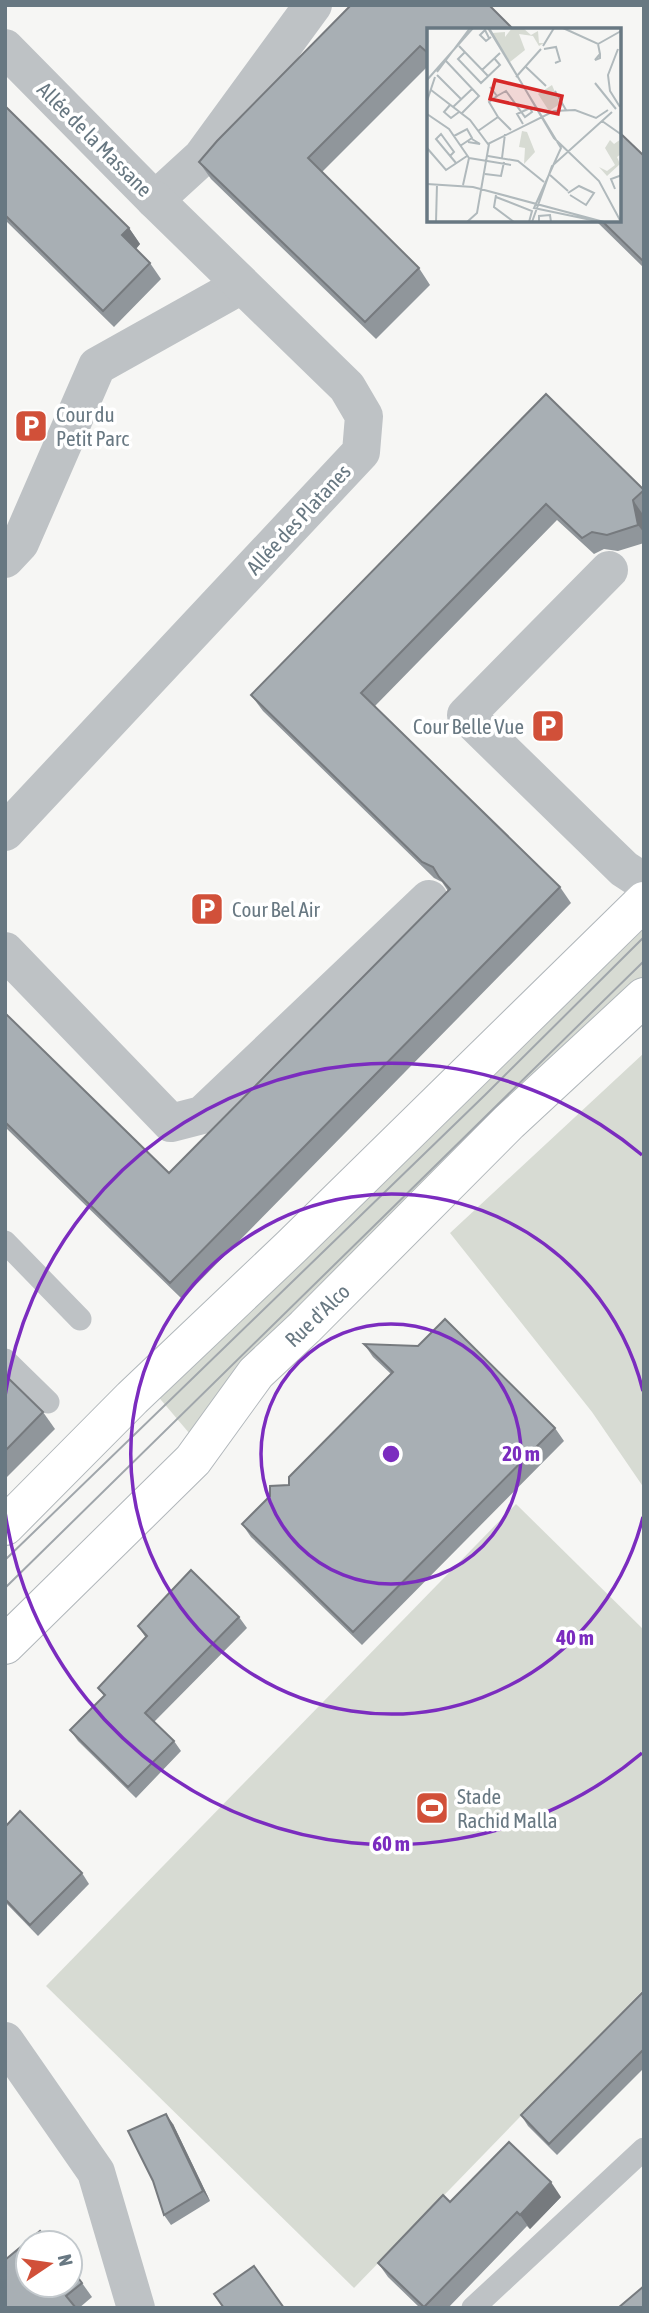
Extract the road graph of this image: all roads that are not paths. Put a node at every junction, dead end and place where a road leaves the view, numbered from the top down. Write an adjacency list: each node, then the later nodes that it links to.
1 (313, 5): 3 (street, Allée de la Massane)
2 (5, 48): 3 (street, Allée de la Massane)
3 (155, 200): 4 (street, Allée des Platanes)
4 (240, 286): 5 (street); 7 (street, Allée des Platanes)
5 (5, 559)
6 (609, 570): 8 (street)
7 (5, 832)
8 (644, 881)
9 (429, 899): 11 (street)
10 (644, 901): 17 (street)
11 (5, 951)
12 (644, 997): 18 (street, Rue d'Alco)
13 (5, 1242): 14 (lane)
14 (80, 1319)
15 (5, 1360): 16 (lane)
16 (48, 1402)
17 (5, 1526)
18 (5, 1645)
19 (5, 2042): 21 (street)
20 (644, 2149): 22 (lane)
21 (136, 2308)
22 (473, 2308)

